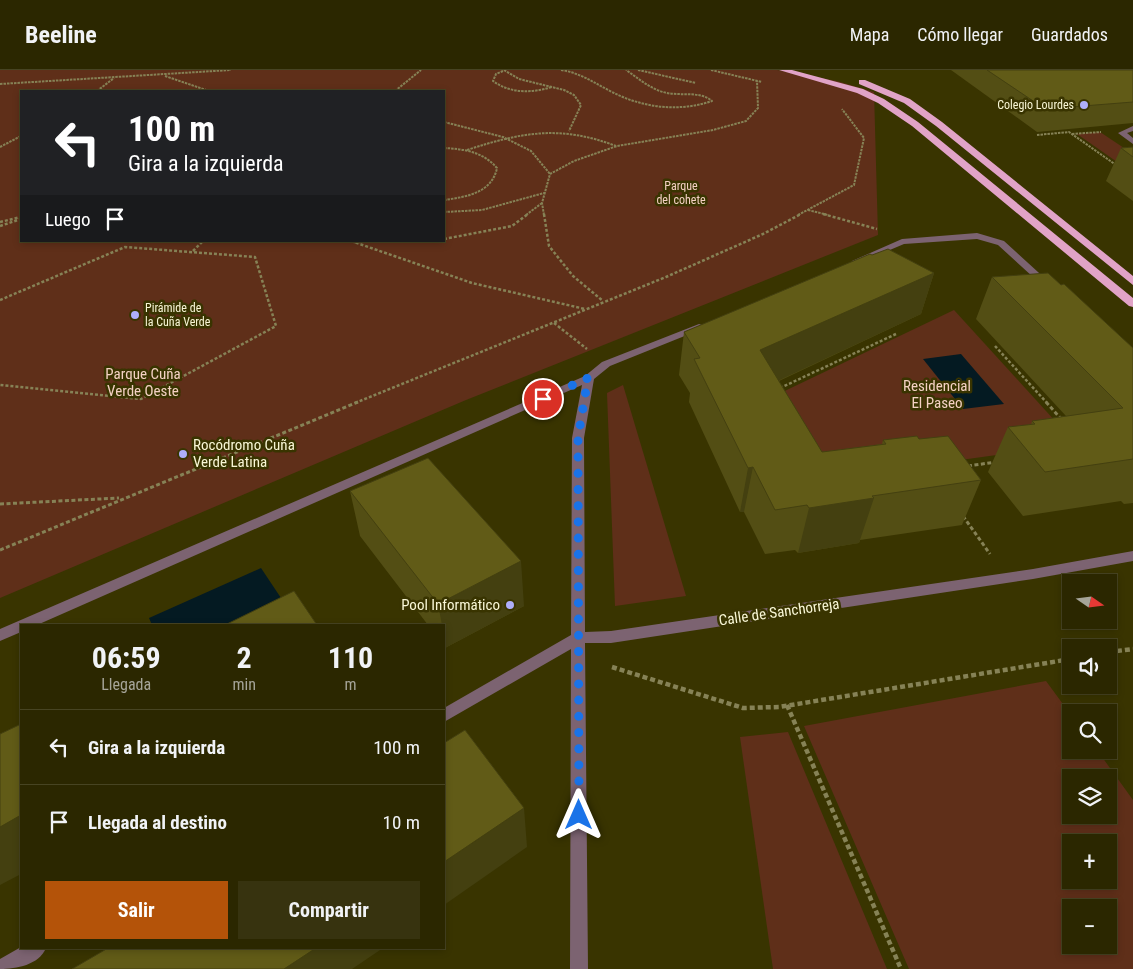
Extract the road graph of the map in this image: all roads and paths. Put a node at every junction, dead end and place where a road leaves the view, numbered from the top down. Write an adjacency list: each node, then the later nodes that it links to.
1 (231, 70): 10 (path)
2 (421, 70): 19 (path)
3 (504, 70): 16 (path); 16 (path)
4 (560, 70): 5 (path)
5 (626, 70)
6 (638, 70): 14 (path)
7 (711, 70): 12 (path)
8 (783, 70): 55 (highway)
9 (817, 70): 51 (highway)
10 (163, 76): 11 (path); 18 (path)
11 (114, 78): 15 (path); 17 (path)
12 (758, 81): 13 (path); 30 (path)
13 (766, 82)
14 (696, 83)
15 (0, 84)
16 (552, 87): 23 (path)
17 (100, 90)
18 (206, 90)
19 (396, 90)
20 (839, 105): 39 (path)
21 (445, 122): 28 (path)
22 (1133, 128): 29 (street)
23 (569, 131): 28 (path); 30 (path)
24 (1107, 131): 25 (path)
25 (1072, 134): 26 (path); 34 (path)
26 (1037, 135)
27 (20, 137): 31 (path)
28 (503, 137): 33 (path); 35 (path)
29 (1133, 142)
30 (617, 146): 35 (path)
31 (0, 147)
32 (445, 148): 33 (path)
33 (467, 150): 37 (path)
34 (1118, 166)
35 (550, 174): 36 (path)
36 (545, 192): 38 (path); 40 (path)
37 (445, 200)
38 (542, 203): 46 (path); 54 (path)
39 (808, 210): 45 (path); 54 (path)
40 (445, 212)
41 (20, 218): 43 (path)
42 (20, 218): 44 (path)
43 (0, 222)
44 (0, 226)
45 (884, 232)
46 (445, 239)
47 (202, 242): 49 (path)
48 (354, 242): 56 (path)
49 (193, 251): 53 (path); 63 (path)
50 (848, 265): 52 (street)
51 (1133, 282)
52 (1056, 294)
53 (0, 300)
54 (603, 301): 56 (path)
55 (1133, 304)
56 (585, 309): 57 (path)
57 (554, 322): 61 (path); 68 (path)
58 (712, 322): 62 (street)
59 (896, 334): 64 (path)
60 (994, 346): 65 (path)
61 (587, 349)
62 (588, 378): 74 (street); 77 (street)
63 (0, 385)
64 (778, 388)
65 (1068, 427)
66 (1000, 462): 67 (path)
67 (960, 467)
68 (122, 498): 69 (path); 71 (path)
69 (0, 504)
70 (959, 511): 72 (path)
71 (0, 550)
72 (990, 554)
73 (1133, 556): 77 (street, Calle de Sanchorreja)
74 (24, 624)
75 (20, 626): 76 (street)
76 (0, 635)
77 (578, 638): 83 (street, Calle de Sanchorreja); 86 (street)
78 (1133, 649): 79 (path)
79 (1117, 651)
80 (1062, 660): 82 (path)
81 (612, 667): 82 (path)
82 (787, 705): 87 (path)
83 (445, 715)
84 (35, 949): 85 (street)
85 (0, 969)
86 (579, 969)
87 (901, 969)

